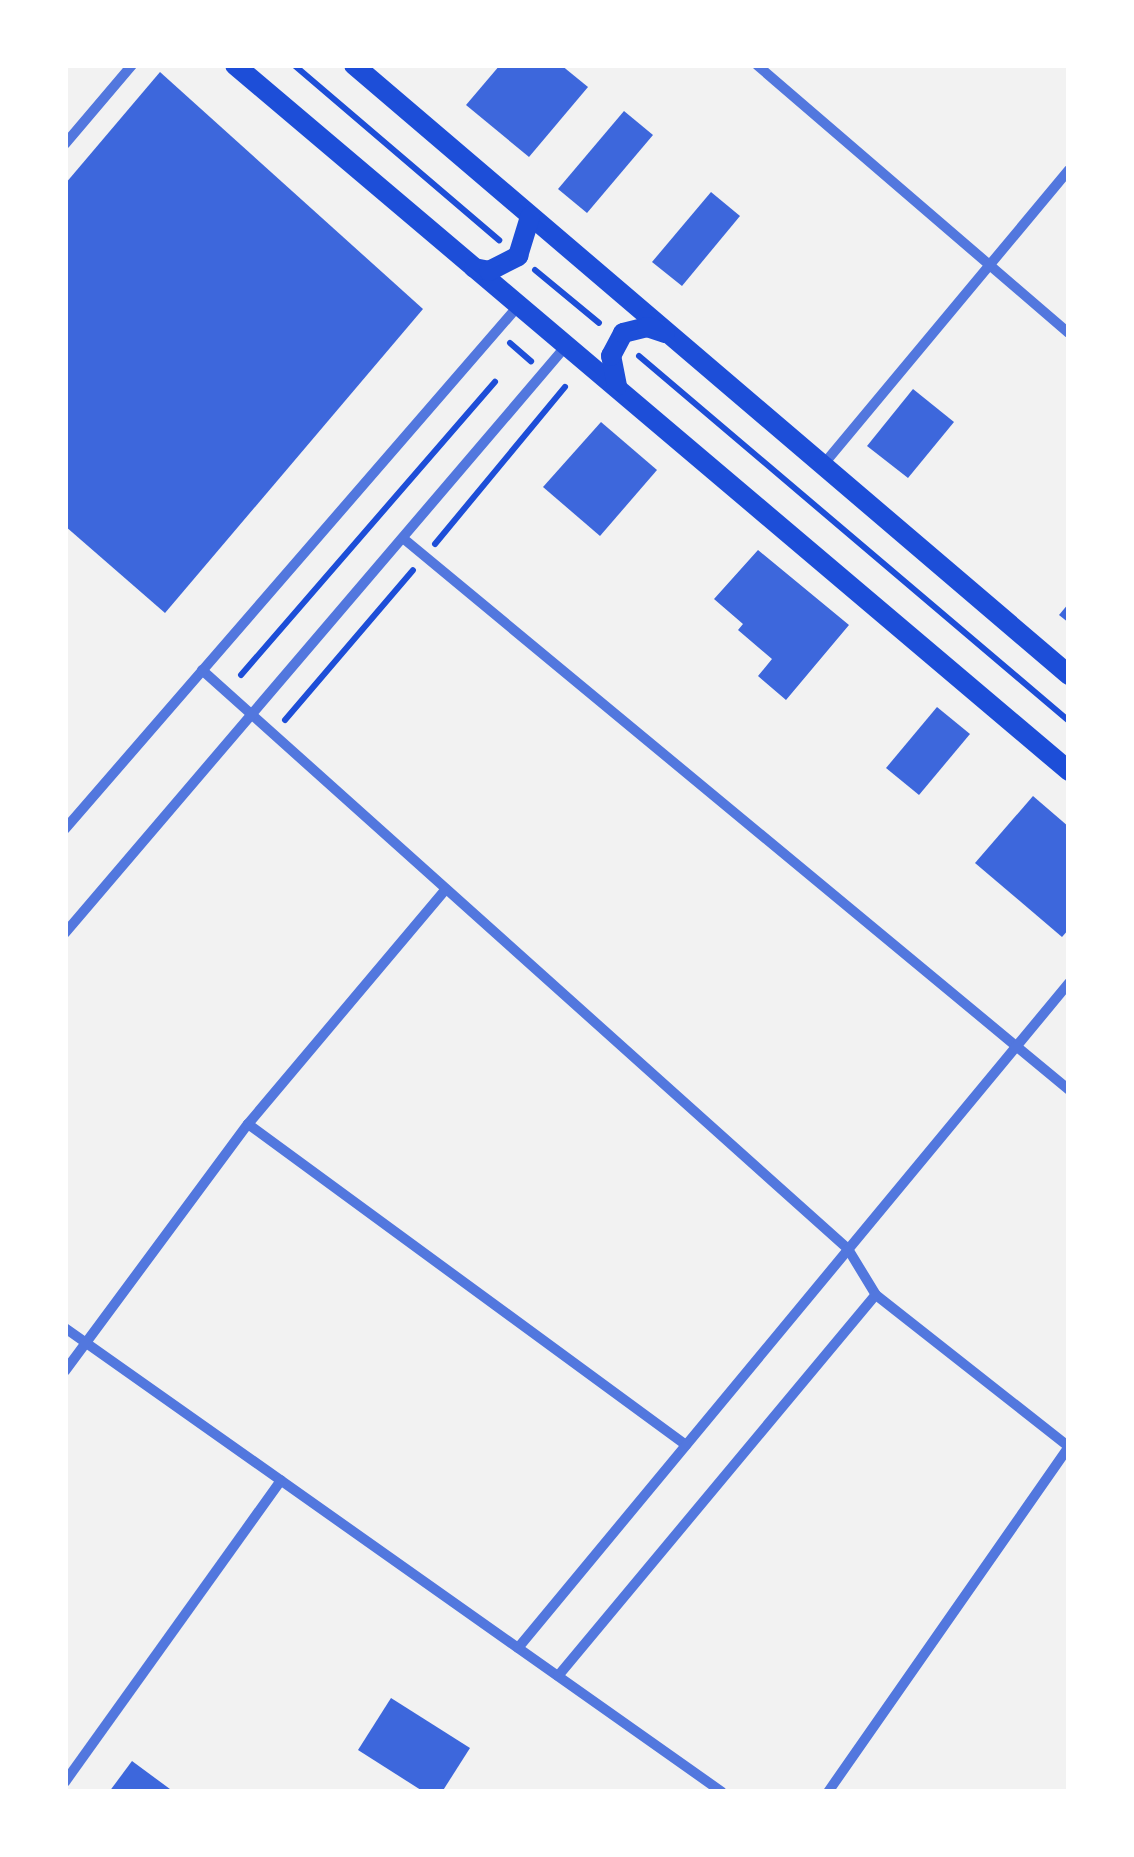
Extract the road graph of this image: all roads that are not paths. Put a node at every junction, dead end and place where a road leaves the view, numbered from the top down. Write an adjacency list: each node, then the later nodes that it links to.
1 (132, 65): 5 (street)
2 (235, 65): 9 (main road)
3 (354, 65): 7 (main road)
4 (758, 65): 8 (street)
5 (65, 144)
6 (1069, 170): 8 (street)
7 (530, 218): 9 (main road); 11 (main road)
8 (988, 266): 12 (street); 15 (street)
9 (474, 268): 10 (main road)
10 (519, 306): 13 (main road); 17 (street)
11 (667, 333): 14 (main road); 15 (main road)
12 (1069, 333)
13 (566, 346): 14 (main road); 16 (street)
14 (617, 386): 20 (main road)
15 (822, 466): 18 (main road)
16 (404, 539): 19 (street); 25 (street)
17 (202, 670): 19 (street); 21 (street)
18 (1069, 674)
19 (251, 713): 22 (street); 23 (street)
20 (1069, 771)
21 (65, 829)
22 (446, 889): 27 (street); 28 (street)
23 (65, 933)
24 (1069, 983): 25 (street)
25 (1017, 1046): 26 (street); 28 (street)
26 (1069, 1090)
27 (248, 1124): 31 (street); 33 (street)
28 (848, 1250): 29 (street); 33 (street)
29 (876, 1295): 34 (street); 37 (street)
30 (65, 1328): 31 (street)
31 (86, 1342): 32 (street); 35 (street)
32 (65, 1370)
33 (686, 1445): 36 (street)
34 (1069, 1446): 40 (street)
35 (281, 1480): 36 (street); 38 (street)
36 (518, 1648): 37 (street)
37 (558, 1676): 39 (street)
38 (65, 1782)
39 (722, 1792)
40 (828, 1792)

